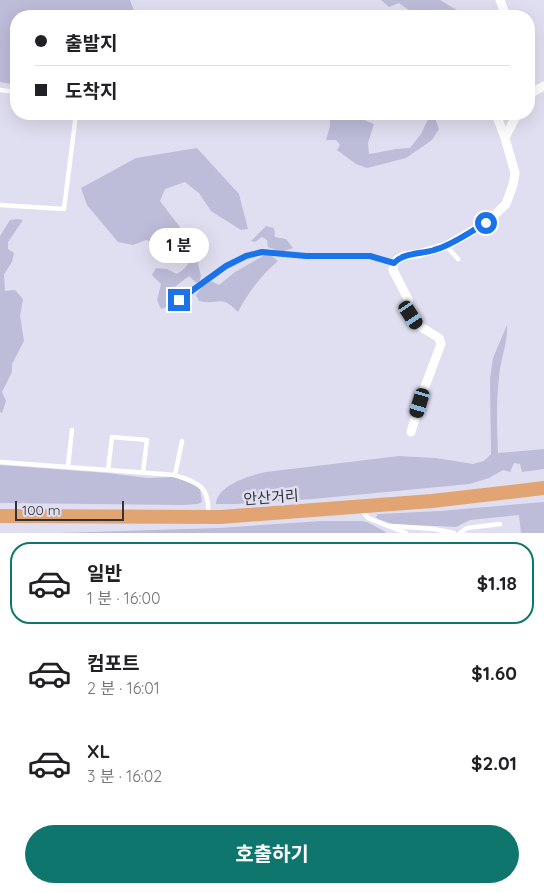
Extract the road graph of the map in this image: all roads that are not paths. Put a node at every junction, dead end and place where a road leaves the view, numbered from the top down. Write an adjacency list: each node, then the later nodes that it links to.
1 (75, 120): 5 (lane)
2 (498, 120): 4 (street)
3 (514, 120): 4 (street)
4 (504, 138): 6 (street)
5 (0, 205)
6 (446, 246): 7 (lane); 8 (street)
7 (458, 258)
8 (394, 263): 9 (lane); 11 (street)
9 (179, 300)
10 (72, 430): 14 (lane)
11 (411, 432)
12 (182, 441): 17 (lane)
13 (0, 462): 14 (lane)
14 (68, 466): 15 (lane)
15 (108, 470): 16 (lane); 16 (lane)
16 (143, 472): 17 (lane)
17 (175, 475): 21 (lane)
18 (544, 488): 19 (main road, 안산거리)
19 (359, 507): 21 (main road, 안산거리); 23 (lane)
20 (0, 516): 21 (main road, 안산거리)
21 (208, 517)
22 (500, 524): 26 (lane)
23 (391, 526): 24 (lane); 25 (lane)
24 (406, 533)
25 (454, 533)
26 (460, 533)

